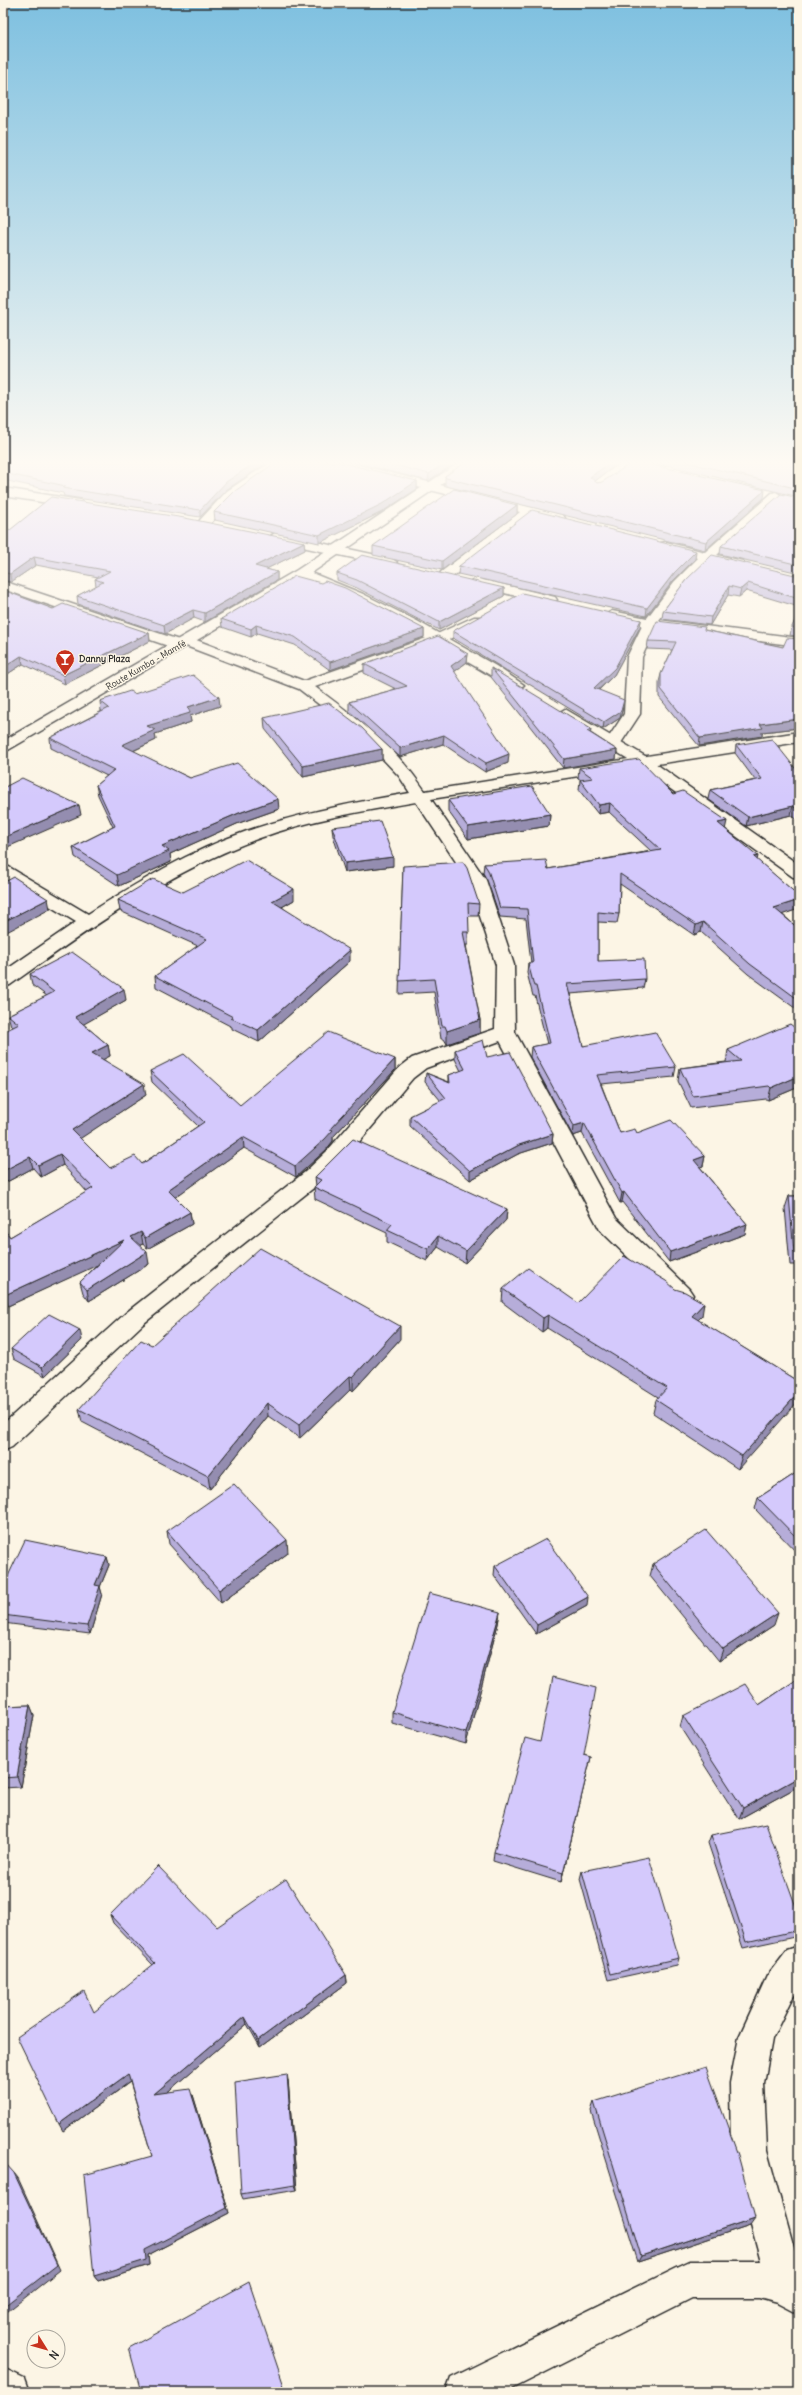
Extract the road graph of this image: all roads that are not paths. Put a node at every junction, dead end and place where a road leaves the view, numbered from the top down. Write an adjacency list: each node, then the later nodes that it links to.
1 (301, 574): 15 (main road, Route Kumba - Mamfé)
2 (304, 574): 13 (main road)
3 (440, 574): 5 (main road)
4 (690, 574): 12 (main road)
5 (446, 575): 7 (main road)
6 (3, 585): 15 (main road)
7 (520, 593): 8 (main road); 9 (main road)
8 (565, 604)
9 (503, 605)
10 (596, 611): 12 (main road)
11 (491, 613): 13 (main road)
12 (649, 623): 14 (main road); 20 (main road)
13 (440, 638): 16 (main road); 17 (main road)
14 (799, 642)
15 (183, 643): 16 (main road); 21 (main road, Route Kumba - Mamfé)
16 (304, 686): 23 (main road)
17 (527, 691)
18 (553, 707): 20 (main road)
19 (799, 736): 22 (main road)
20 (613, 743): 22 (main road)
21 (3, 748)
22 (639, 759): 23 (main road); 25 (main road)
23 (419, 797): 26 (main road); 28 (main road)
24 (3, 871): 26 (main road)
25 (799, 873)
26 (88, 922): 27 (main road)
27 (3, 981)
28 (505, 1032): 29 (main road); 30 (main road)
29 (681, 1295)
30 (3, 1440)
31 (799, 1962): 32 (main road)
32 (793, 2291): 35 (main road)
33 (3, 2387): 34 (main road)
34 (10, 2392)
35 (465, 2392)

